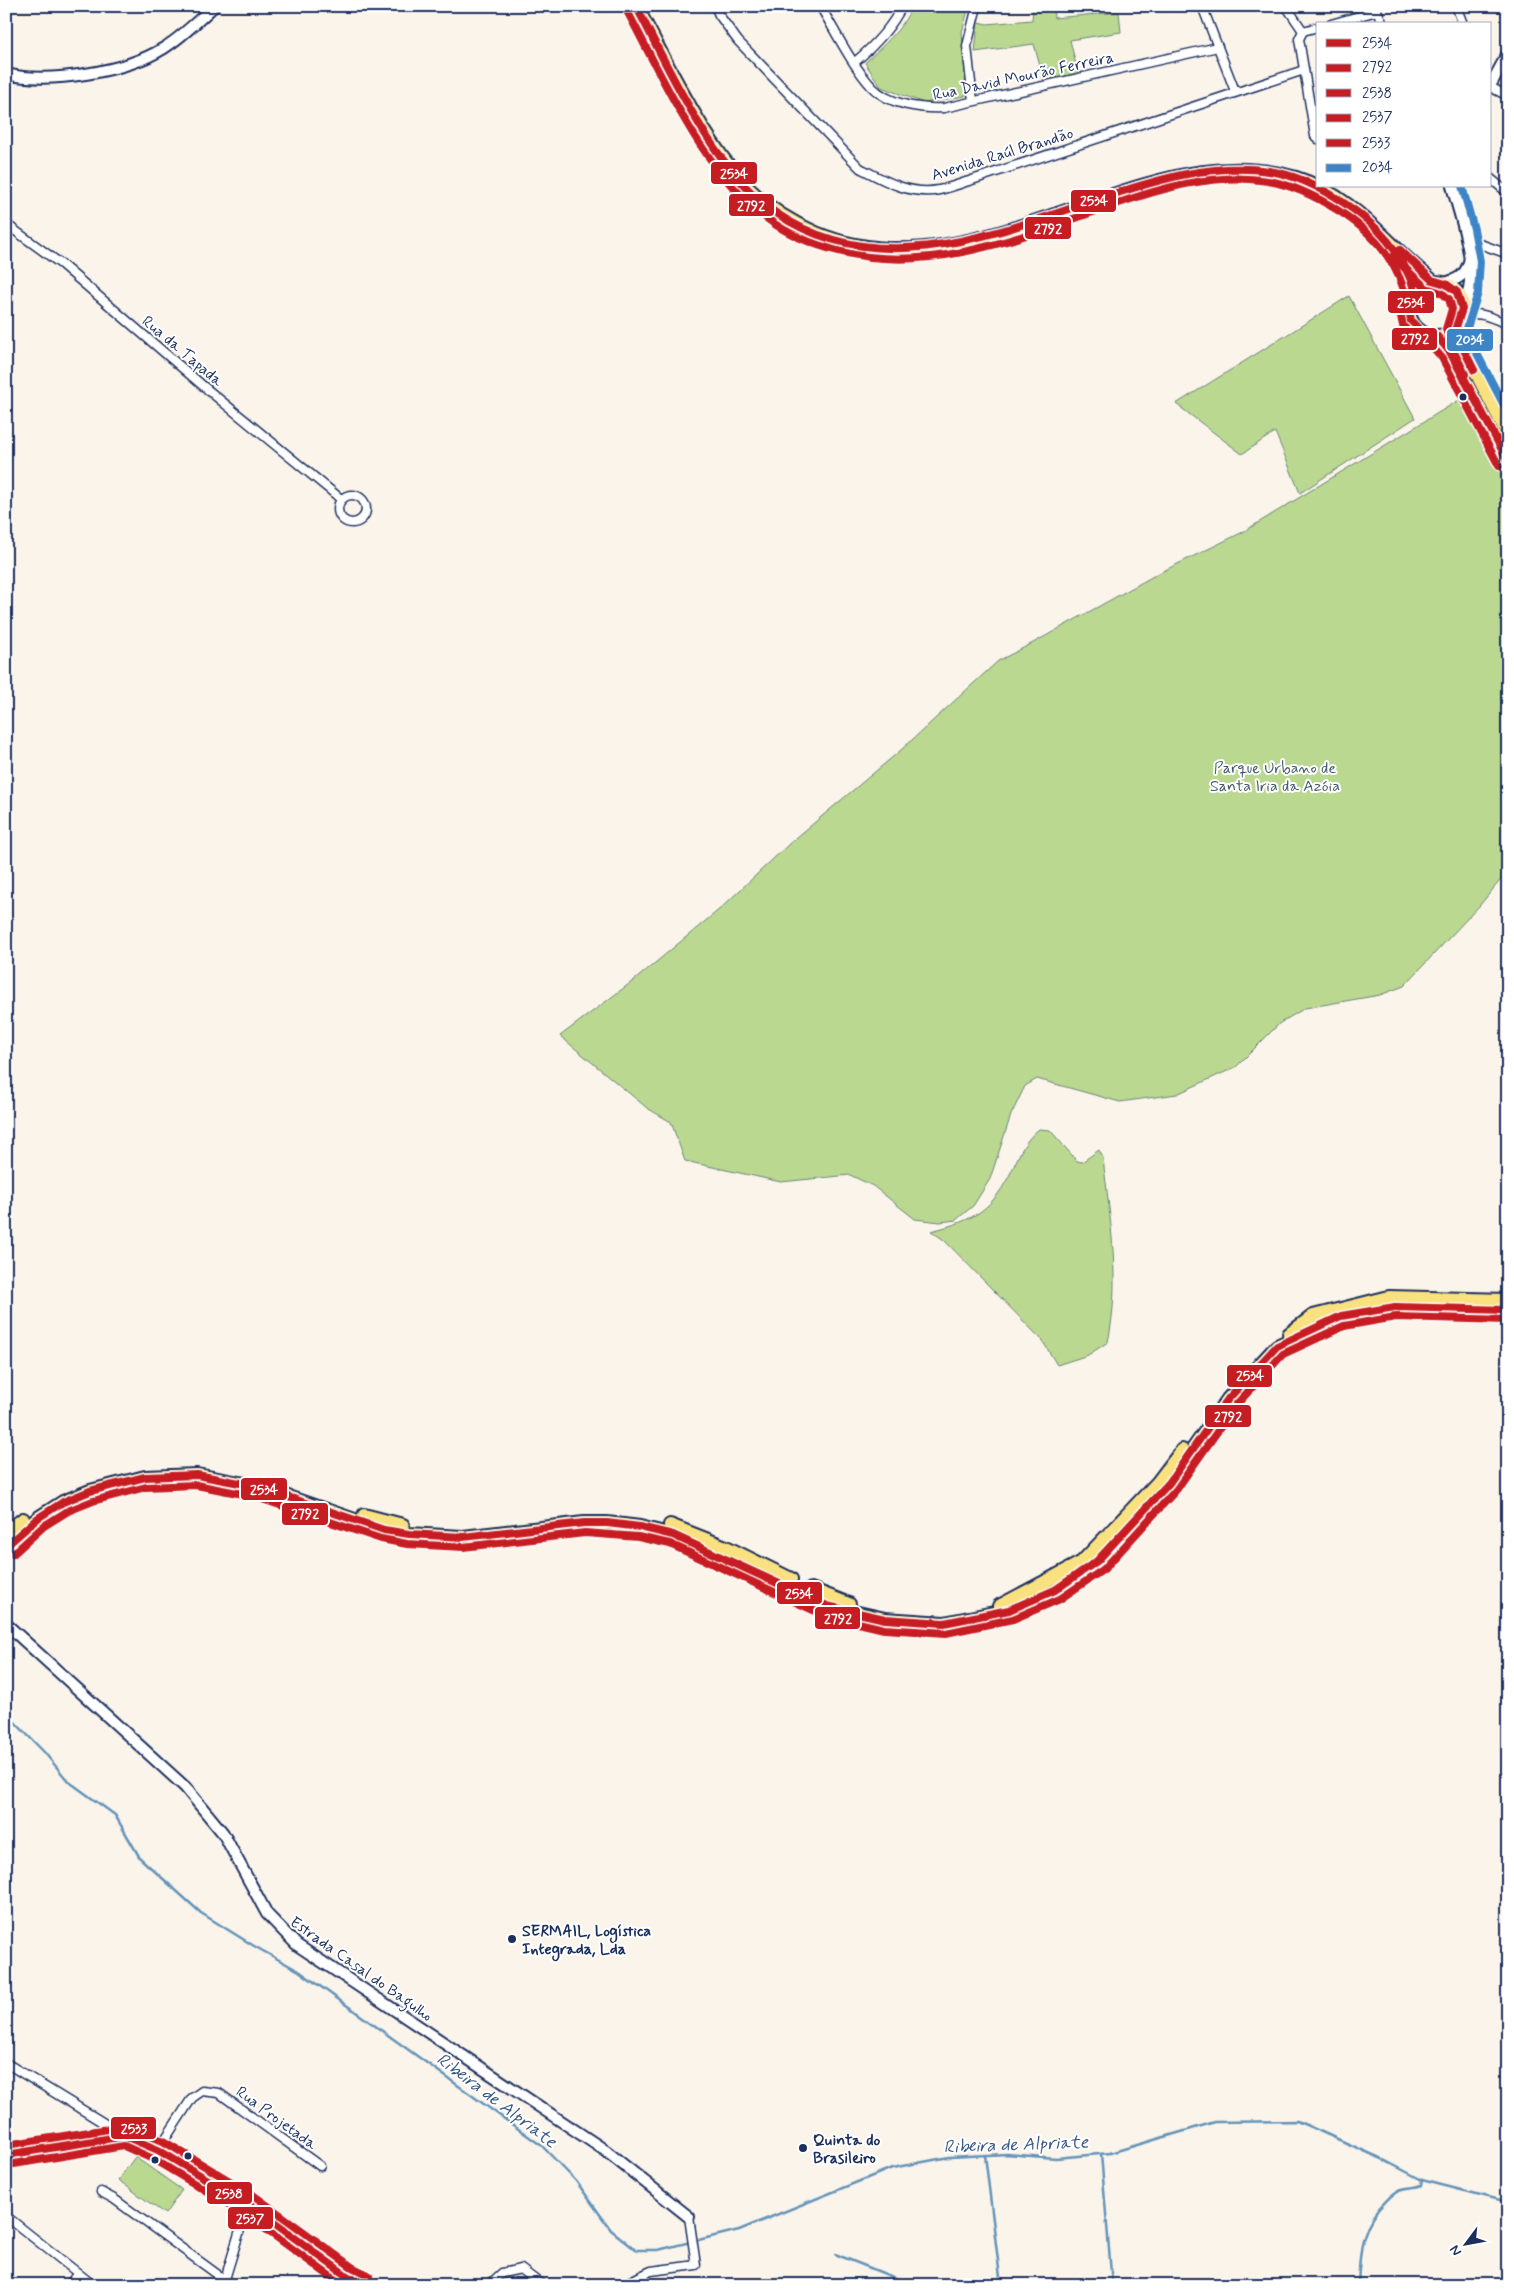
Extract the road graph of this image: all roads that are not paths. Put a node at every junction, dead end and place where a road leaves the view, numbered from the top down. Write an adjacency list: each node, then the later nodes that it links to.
1 (214, 6): 20 (street)
2 (636, 6): 28 (main road)
3 (715, 6): 23 (street, Avenida Raúl Brandão)
4 (820, 6): 18 (street, Rua David Mourão Ferreira)
5 (902, 6): 18 (street)
6 (977, 6): 25 (street)
7 (1202, 6): 16 (street)
8 (1286, 6): 15 (street)
9 (1456, 6): 13 (street)
10 (1376, 9): 11 (street); 12 (street)
11 (1337, 22)
12 (1382, 22)
13 (1462, 22)
14 (1316, 29): 15 (street)
15 (1303, 32): 19 (street)
16 (1218, 47): 23 (street); 25 (street, Rua David Mourão Ferreira)
17 (1508, 53): 21 (street)
18 (855, 62): 25 (street, Rua David Mourão Ferreira)
19 (1304, 70): 23 (street, Avenida Raúl Brandão); 26 (street)
20 (6, 74)
21 (1492, 82)
22 (1492, 87): 24 (street)
23 (1235, 91)
24 (1508, 96)
25 (973, 101)
26 (1316, 137)
27 (1492, 180): 31 (street)
28 (1316, 187)
29 (1319, 188): 34 (main road)
30 (1453, 188): 33 (street)
31 (1508, 193)
32 (6, 224): 44 (street, Rua da Tapada)
33 (1466, 239): 35 (street); 36 (street)
34 (1394, 244): 37 (main road); 38 (main road)
35 (1508, 254)
36 (1469, 261): 37 (street); 39 (street)
37 (1440, 283): 38 (main road); 39 (main road)
38 (1416, 291): 41 (main road)
39 (1460, 318): 40 (street); 41 (main road); 42 (main road)
40 (1508, 324)
41 (1438, 336): 43 (main road)
42 (1508, 435)
43 (1508, 461)
44 (341, 499)
45 (1508, 1300): 47 (main road)
46 (1508, 1310): 47 (main road)
47 (35, 1515): 48 (main road); 49 (main road)
48 (6, 1532)
49 (6, 1546)
50 (7, 1625): 59 (street, Estrada Casal do Bagulho)
51 (6, 2063): 52 (street)
52 (124, 2136): 53 (street); 54 (street)
53 (158, 2150): 55 (street, Rua Projetada); 57 (street)
54 (6, 2155)
55 (320, 2166)
56 (101, 2192): 61 (street)
57 (248, 2204): 61 (street); 65 (street)
58 (6, 2216): 60 (street)
59 (689, 2217): 68 (street)
60 (78, 2273): 62 (street); 63 (street)
61 (225, 2279): 64 (street)
62 (69, 2285)
63 (93, 2285)
64 (232, 2285)
65 (366, 2285)
66 (488, 2285): 67 (street)
67 (542, 2285)
68 (622, 2285)

